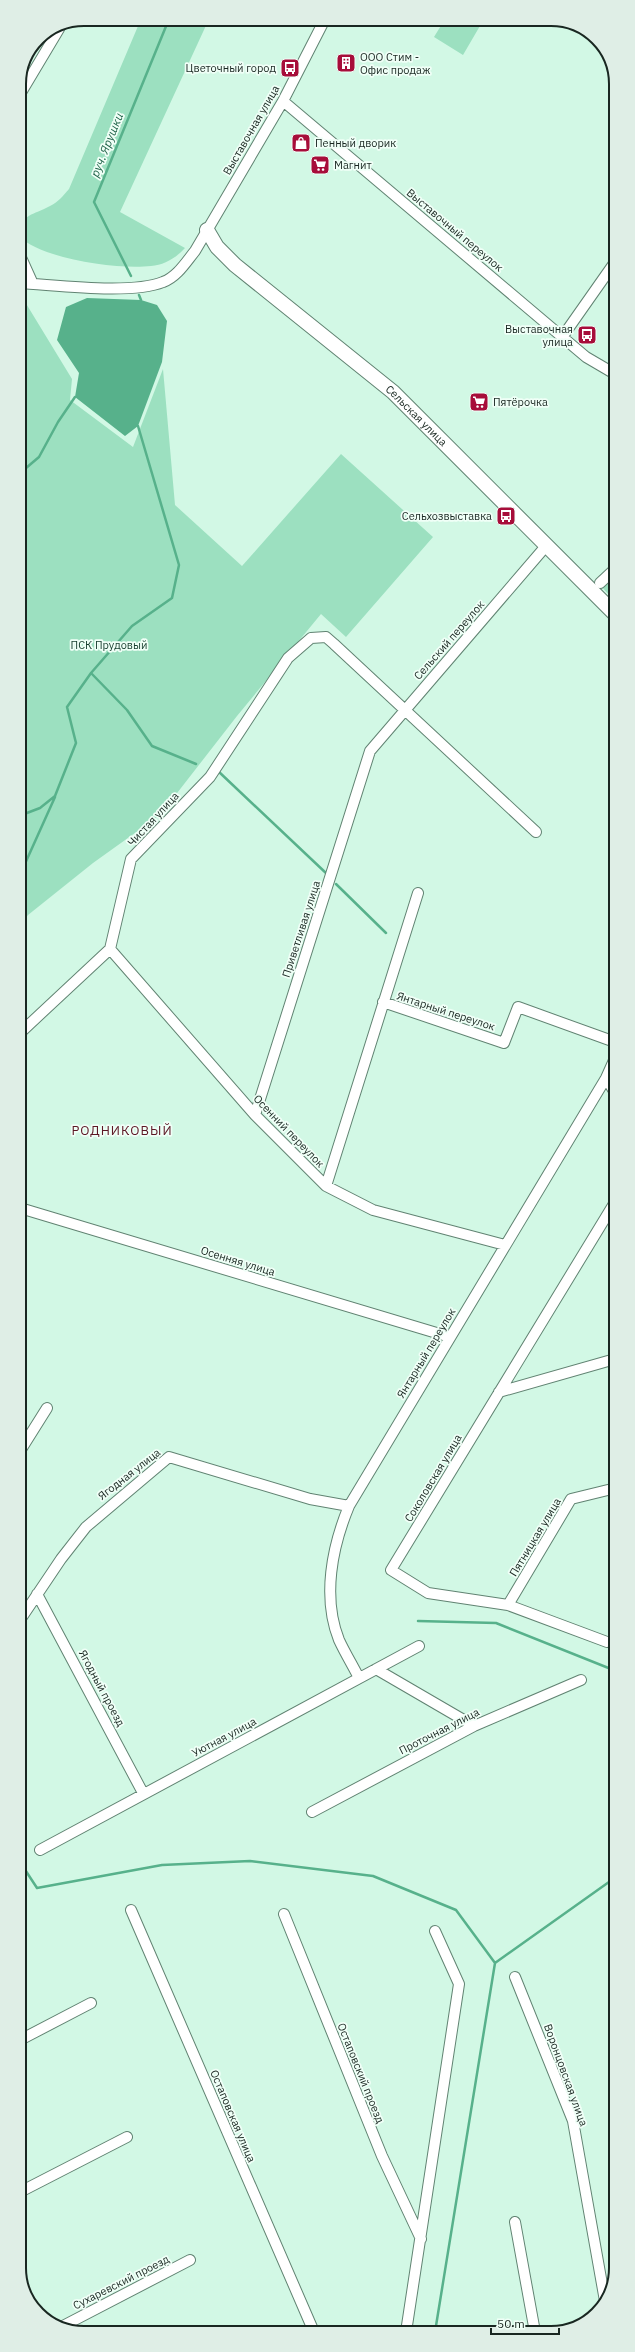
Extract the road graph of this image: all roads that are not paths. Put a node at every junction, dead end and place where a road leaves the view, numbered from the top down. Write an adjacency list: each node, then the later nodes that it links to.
1 (321, 26): 4 (street, Выставочная улица)
2 (56, 33): 3 (street)
3 (26, 84)
4 (283, 101): 5 (street, Выставочная улица); 10 (street, Выставочный переулок)
5 (208, 230): 9 (street, Выставочная улица); 12 (street, Сельская улица)
6 (26, 268): 9 (street)
7 (609, 271): 10 (street)
8 (26, 284): 9 (street, Выставочная улица)
9 (33, 284)
10 (563, 336): 11 (street, Выставочный переулок)
11 (609, 370)
12 (546, 546): 15 (street, Сельская улица); 16 (street, Сельский переулок)
13 (609, 575): 14 (street)
14 (600, 583)
15 (609, 608)
16 (405, 709): 17 (street, Сельский переулок); 18 (street, Чистая улица); 20 (street, Чистая улица)
17 (370, 751): 27 (street, Приветливая улица)
18 (536, 832)
19 (418, 893): 21 (street)
20 (110, 949): 22 (street); 27 (street, Осенний переулок)
21 (383, 1002): 23 (street, Янтарный переулок); 28 (street)
22 (26, 1027)
23 (609, 1040)
24 (609, 1071): 25 (street, Янтарный переулок)
25 (606, 1078): 26 (street); 31 (street, Янтарный переулок)
26 (609, 1083)
27 (255, 1115): 28 (street, Осенний переулок)
28 (326, 1186): 31 (street, Осенний переулок)
29 (26, 1210): 32 (street, Осенняя улица)
30 (609, 1212): 34 (street, Соколовская улица)
31 (505, 1245): 32 (street, Янтарный переулок)
32 (450, 1337): 38 (street, Янтарный переулок)
33 (609, 1361): 34 (street)
34 (499, 1392): 40 (street, Соколовская улица)
35 (47, 1408): 36 (street)
36 (26, 1441)
37 (609, 1490): 40 (street, Пятницкая улица)
38 (349, 1506): 39 (street, Ягодная улица); 45 (street, Янтарный переулок)
39 (37, 1594): 41 (street, Ягодная улица); 48 (street, Ягодный проезд)
40 (508, 1605): 42 (street, Соколовская улица)
41 (26, 1611)
42 (607, 1642)
43 (419, 1646): 44 (street, Уютная улица)
44 (376, 1669): 45 (street, Уютная улица); 47 (street)
45 (360, 1678): 48 (street, Уютная улица)
46 (581, 1680): 47 (street, Проточная улица)
47 (474, 1726): 49 (street, Проточная улица)
48 (143, 1793): 50 (street, Уютная улица)
49 (312, 1812)
50 (40, 1850)
51 (131, 1910): 64 (street, Остаповская улица)
52 (284, 1914): 60 (street, Остаповский проезд)
53 (434, 1931): 60 (street)
54 (515, 1977): 62 (street, Воронцовская улица)
55 (91, 2003): 56 (street)
56 (26, 2037)
57 (127, 2137): 58 (street)
58 (26, 2189)
59 (515, 2222): 66 (street)
60 (421, 2239): 65 (street)
61 (190, 2260): 63 (street, Сухаревский проезд)
62 (603, 2292)
63 (67, 2323)
64 (311, 2326)
65 (407, 2326)
66 (534, 2326)

